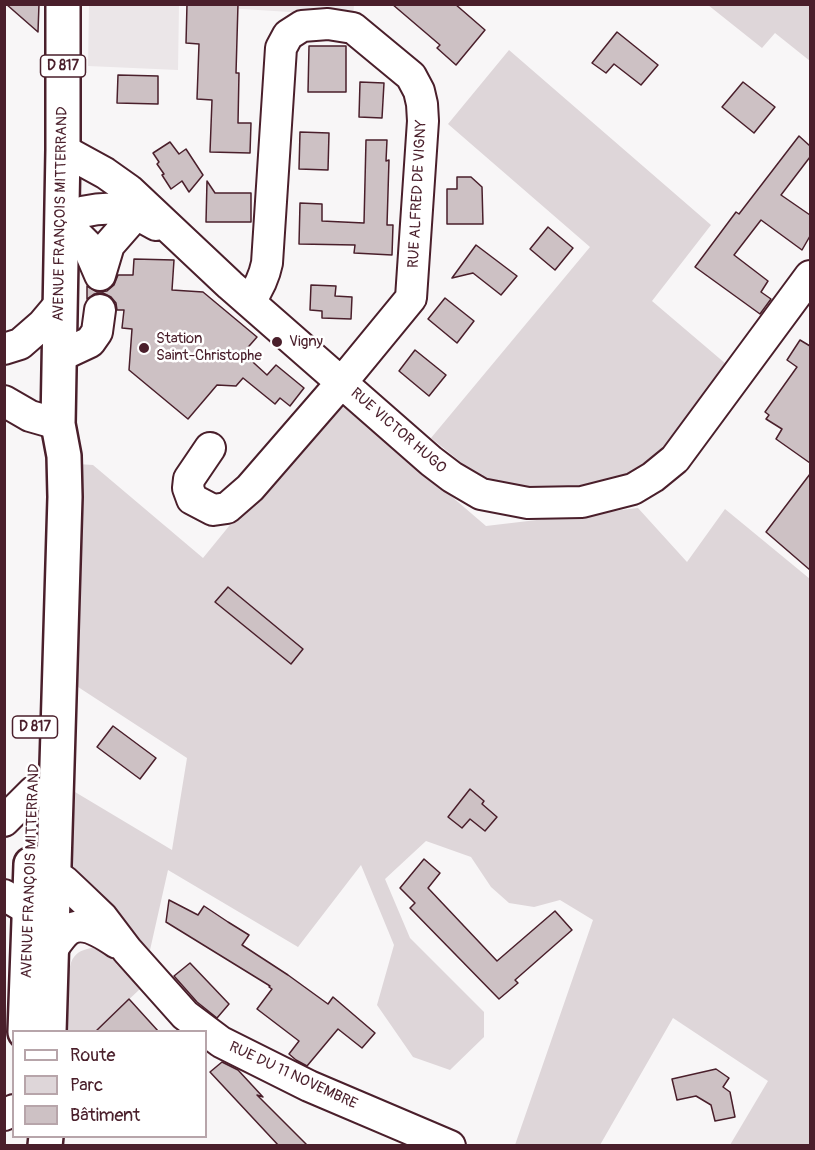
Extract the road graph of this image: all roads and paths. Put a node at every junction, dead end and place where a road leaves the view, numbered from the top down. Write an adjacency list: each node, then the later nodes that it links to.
1 (63, 4): 2 (main road, AVENUE FRANÇOIS MITTERRAND / D 817)
2 (63, 150): 3 (street, RUE VICTOR HUGO); 4 (main road, AVENUE FRANÇOIS MITTERRAND / D 817)
3 (140, 210): 4 (street, RUE VICTOR HUGO); 4 (street); 6 (street, RUE VICTOR HUGO)
4 (61, 219): 7 (main road, AVENUE FRANÇOIS MITTERRAND / D 817)
5 (810, 276): 11 (street, RUE VICTOR HUGO)
6 (250, 301): 11 (street, RUE VICTOR HUGO); 11 (street, RUE ALFRED DE VIGNY)
7 (59, 305): 9 (street); 10 (main road, AVENUE FRANÇOIS MITTERRAND / D 817)
8 (100, 310): 10 (street)
9 (4, 349)
10 (58, 357): 13 (main road, AVENUE FRANÇOIS MITTERRAND / D 817)
11 (342, 382): 14 (street, RUE ALFRED DE VIGNY)
12 (4, 401): 13 (street)
13 (58, 424): 15 (main road, AVENUE FRANÇOIS MITTERRAND / D 817); 17 (main road, AVENUE FRANÇOIS MITTERRAND / D 817)
14 (210, 448)
15 (33, 792): 16 (street); 18 (main road, AVENUE FRANÇOIS MITTERRAND / D 817)
16 (4, 821)
17 (53, 879): 19 (street, RUE DU 11 NOVEMBRE); 20 (main road, AVENUE FRANÇOIS MITTERRAND / D 817)
18 (17, 902): 21 (main road, AVENUE FRANÇOIS MITTERRAND / D 817)
19 (127, 950): 20 (street); 23 (street, RUE DU 11 NOVEMBRE)
20 (51, 951): 22 (main road, AVENUE FRANÇOIS MITTERRAND / D 817)
21 (26, 1030)
22 (49, 1030)
23 (205, 1030)
24 (207, 1032): 25 (street, RUE DU 11 NOVEMBRE)
25 (450, 1146)

